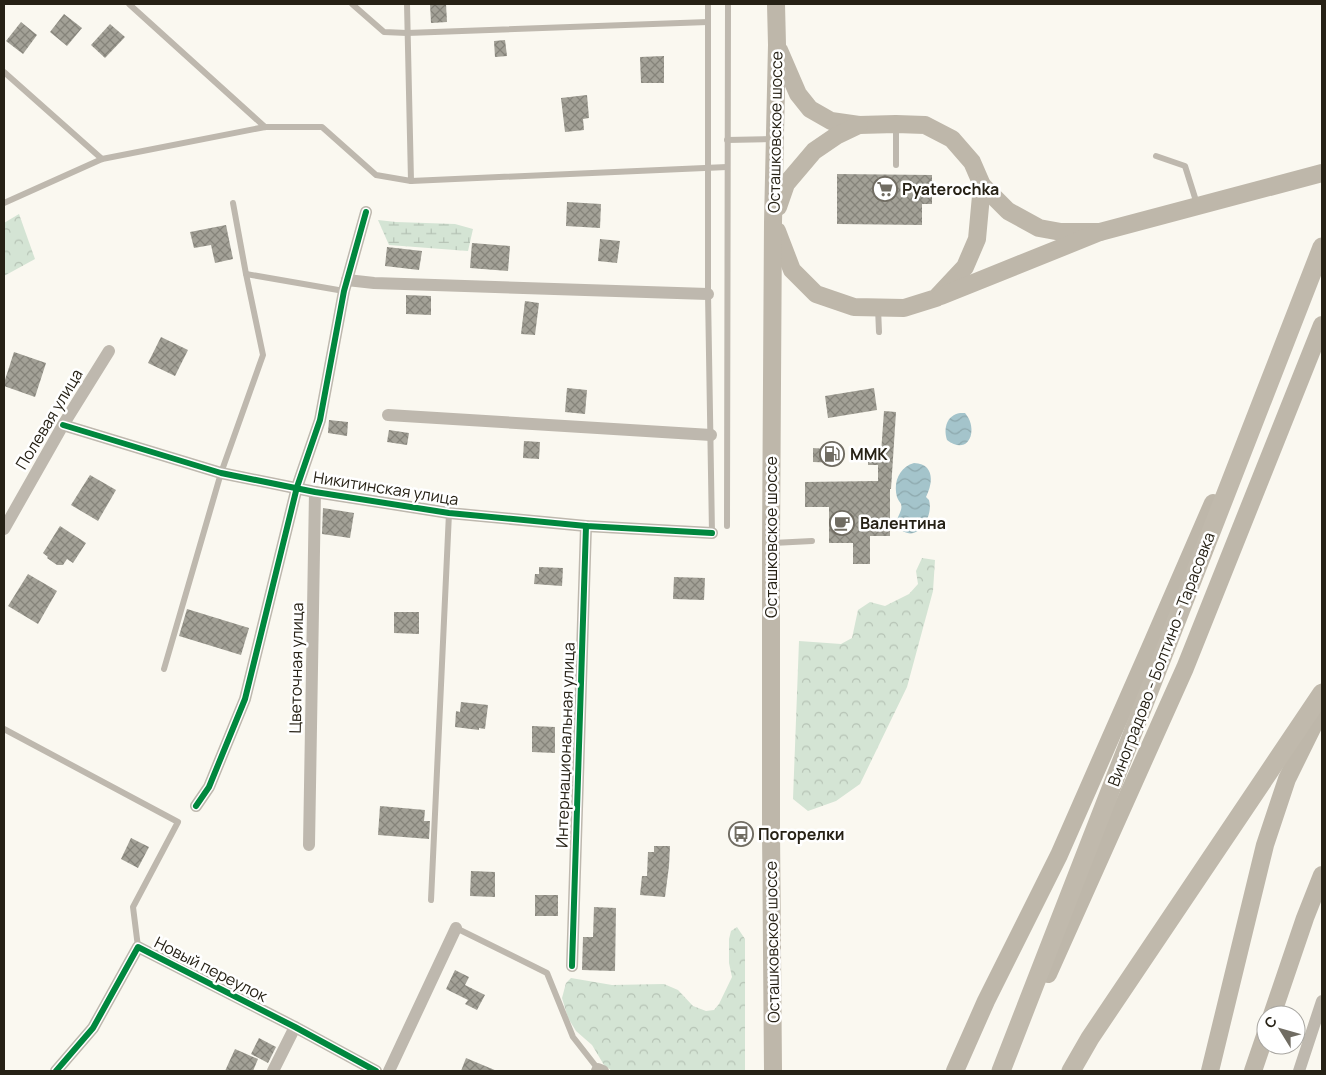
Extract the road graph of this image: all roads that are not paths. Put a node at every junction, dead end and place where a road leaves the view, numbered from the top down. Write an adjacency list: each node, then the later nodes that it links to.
1 (129, 4): 13 (lane)
2 (352, 4): 8 (lane)
3 (407, 4): 8 (lane)
4 (708, 4): 7 (lane)
5 (728, 4): 15 (lane)
6 (776, 4): 9 (main road, Осташковское шоссе)
7 (708, 22): 8 (lane); 20 (lane)
8 (407, 32): 22 (lane)
9 (777, 44): 12 (main road); 14 (main road, Осташковское шоссе)
10 (4, 72): 17 (lane)
11 (896, 124): 12 (main road); 18 (lane); 23 (main road)
12 (859, 125): 28 (main road)
13 (265, 127): 17 (lane); 22 (lane)
14 (774, 139): 15 (lane); 28 (main road, Осташковское шоссе)
15 (727, 140): 19 (lane)
16 (1156, 156): 26 (lane)
17 (102, 159): 24 (lane)
18 (896, 164)
19 (727, 167): 20 (lane); 48 (lane)
20 (708, 168): 22 (lane); 34 (lane)
21 (1322, 173): 26 (main road)
22 (412, 181)
23 (982, 185): 29 (main road); 35 (main road)
24 (4, 203)
25 (233, 203): 31 (lane)
26 (1197, 206): 29 (main road)
27 (366, 212): 33 (street)
28 (773, 222): 36 (main road); 52 (main road, Осташковское шоссе)
29 (1100, 232): 35 (main road)
30 (1322, 246): 32 (main road, Виноградово - Болтино - Тарасовка)
31 (246, 274): 33 (lane); 43 (lane)
32 (1310, 278): 74 (main road); 75 (main road, Виноградово - Болтино - Тарасовка)
33 (345, 286): 34 (street); 44 (street)
34 (708, 294): 42 (lane)
35 (936, 298): 36 (main road)
36 (878, 307): 38 (lane)
37 (1322, 325): 75 (main road)
38 (879, 332)
39 (108, 351): 41 (street, Полевая улица)
40 (388, 415): 42 (street)
41 (63, 425): 43 (street, Никитинская улица); 49 (street, Полевая улица)
42 (710, 436): 50 (lane)
43 (221, 473): 44 (street, Никитинская улица); 53 (lane)
44 (296, 488): 45 (street, Никитинская улица); 57 (street)
45 (315, 492): 46 (street, Никитинская улица); 58 (street, Цветочная улица)
46 (449, 513): 47 (street, Никитинская улица); 60 (lane)
47 (586, 526): 50 (street, Никитинская улица); 63 (street, Интернациональная улица)
48 (727, 526)
49 (4, 530)
50 (712, 533)
51 (812, 541): 52 (lane)
52 (771, 543): 73 (main road, Осташковское шоссе)
53 (164, 669)
54 (1322, 694): 76 (main road)
55 (1322, 708): 77 (main road)
56 (4, 729): 62 (lane)
57 (196, 806)
58 (309, 846)
59 (1322, 875): 65 (main road)
60 (431, 900)
61 (456, 928): 71 (street); 72 (lane)
62 (138, 947): 66 (street, Новый переулок); 68 (street, Новый переулок)
63 (572, 966)
64 (1322, 1001): 79 (street)
65 (1276, 1005)
66 (295, 1027): 69 (street); 70 (street, Новый переулок)
67 (1258, 1055): 78 (main road)
68 (56, 1071)
69 (273, 1071)
70 (376, 1071)
71 (389, 1071)
72 (600, 1071)
73 (773, 1071)
74 (955, 1071)
75 (1002, 1071)
76 (1071, 1071)
77 (1210, 1071)
78 (1253, 1071)
79 (1299, 1071)

